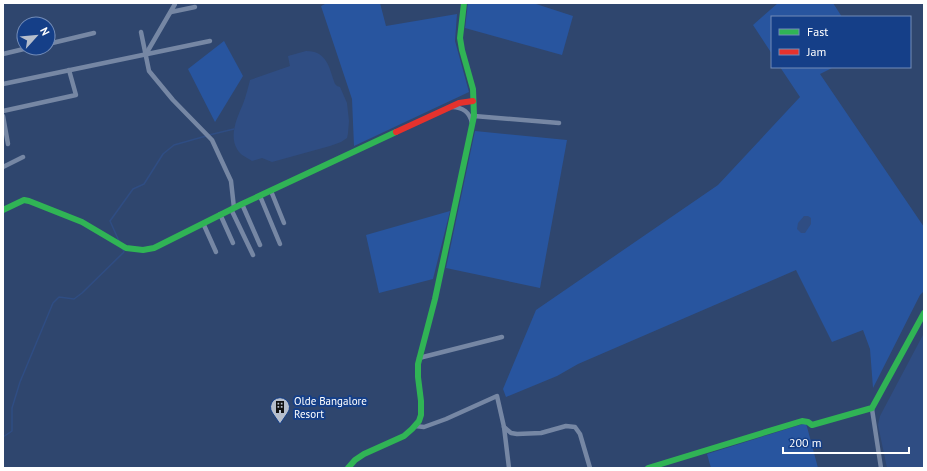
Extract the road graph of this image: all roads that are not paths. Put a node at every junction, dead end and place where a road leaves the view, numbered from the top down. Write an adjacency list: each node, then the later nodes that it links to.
1 (464, 3): 14 (street)
2 (175, 4): 4 (street)
3 (195, 7): 4 (street)
4 (171, 12): 11 (street)
5 (141, 32): 11 (street)
6 (94, 33): 8 (street)
7 (210, 41): 11 (street)
8 (56, 42)
9 (16, 51): 10 (street)
10 (3, 54)
11 (145, 54): 12 (street); 27 (street)
12 (69, 70): 13 (street); 16 (street)
13 (3, 84)
14 (473, 101): 15 (street); 18 (street)
15 (452, 106): 20 (street); 24 (street)
16 (3, 111)
17 (3, 116): 21 (street)
18 (474, 116): 19 (street); 20 (street)
19 (559, 123)
20 (472, 126): 39 (street)
21 (8, 144)
22 (23, 157): 23 (street)
23 (3, 167)
24 (271, 191): 25 (street); 31 (street)
25 (260, 196): 26 (street); 33 (street)
26 (242, 204): 27 (street); 34 (street)
27 (233, 208): 29 (street); 36 (street)
28 (3, 210): 30 (street)
29 (220, 214): 30 (street); 32 (street)
30 (203, 223): 35 (street)
31 (284, 223)
32 (233, 243)
33 (280, 244)
34 (260, 245)
35 (216, 252)
36 (253, 255)
37 (924, 313): 40 (street)
38 (502, 337): 39 (street)
39 (419, 358): 41 (street)
40 (872, 409): 46 (street); 47 (street)
41 (415, 426): 42 (street); 43 (street)
42 (504, 427): 44 (street); 45 (street)
43 (348, 468)
44 (509, 468)
45 (590, 468)
46 (648, 468)
47 (881, 468)

